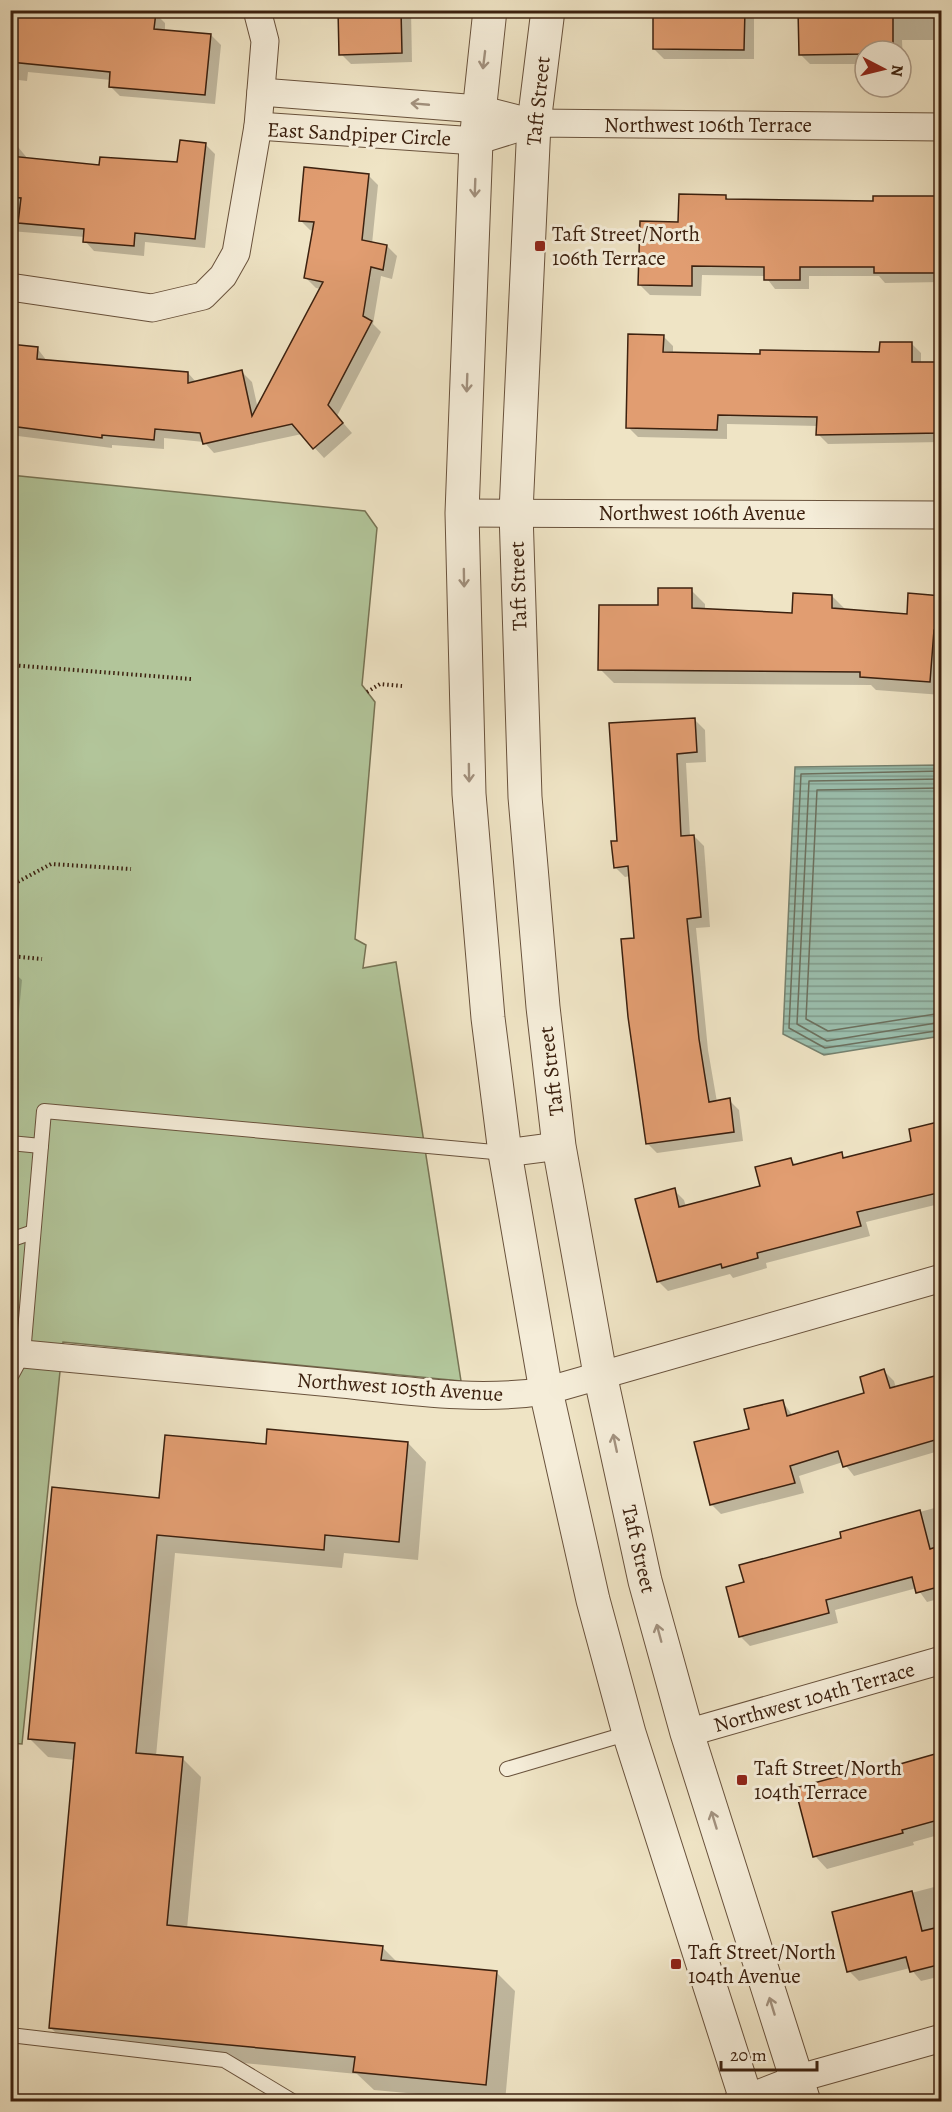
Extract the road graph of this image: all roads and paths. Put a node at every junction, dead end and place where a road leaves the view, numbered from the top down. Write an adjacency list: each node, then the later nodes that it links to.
1 (257, 10): 4 (street)
2 (490, 10): 5 (street, one-way to 5)
3 (548, 10): 6 (street, Taft Street)
4 (261, 92): 5 (street, East Sandpiper Circle, one-way to 4); 7 (street)
5 (479, 109): 6 (street, East Sandpiper Circle); 9 (street)
6 (534, 123): 8 (street, Northwest 106th Terrace); 9 (street, Northwest 106th Terrace); 11 (street, Taft Street)
7 (258, 126): 9 (street, East Sandpiper Circle); 10 (street, East Sandpiper Circle)
8 (942, 127)
9 (476, 141): 12 (street, one-way to 12)
10 (10, 287)
11 (516, 512): 12 (street, Northwest 106th Avenue); 13 (street, Northwest 106th Avenue); 24 (street, Taft Street)
12 (462, 513): 25 (street, one-way to 25)
13 (942, 515)
14 (10, 665): 15 (path)
15 (191, 679)
16 (402, 686): 17 (path)
17 (367, 692)
18 (131, 869): 19 (path)
19 (10, 886)
20 (10, 956): 21 (path)
21 (42, 959)
22 (10, 1143): 23 (lane)
23 (41, 1146): 25 (lane); 26 (lane)
24 (559, 1146): 25 (street); 30 (street, Taft Street)
25 (505, 1153): 32 (street)
26 (33, 1232): 27 (lane); 29 (lane)
27 (10, 1240)
28 (942, 1278): 30 (street, Northwest 105th Avenue)
29 (23, 1354): 31 (lane); 32 (street, Northwest 105th Avenue)
30 (600, 1374): 32 (street, Northwest 105th Avenue); 35 (street, Taft Street, one-way to 30)
31 (10, 1378)
32 (546, 1391): 34 (street)
33 (942, 1660): 35 (street, Northwest 104th Terrace)
34 (629, 1733): 36 (lane); 39 (street)
35 (687, 1733): 39 (street, Taft Street, one-way to 35)
36 (507, 1769)
37 (10, 2035): 40 (lane)
38 (942, 2038): 39 (street)
39 (767, 2095)
40 (294, 2102)

